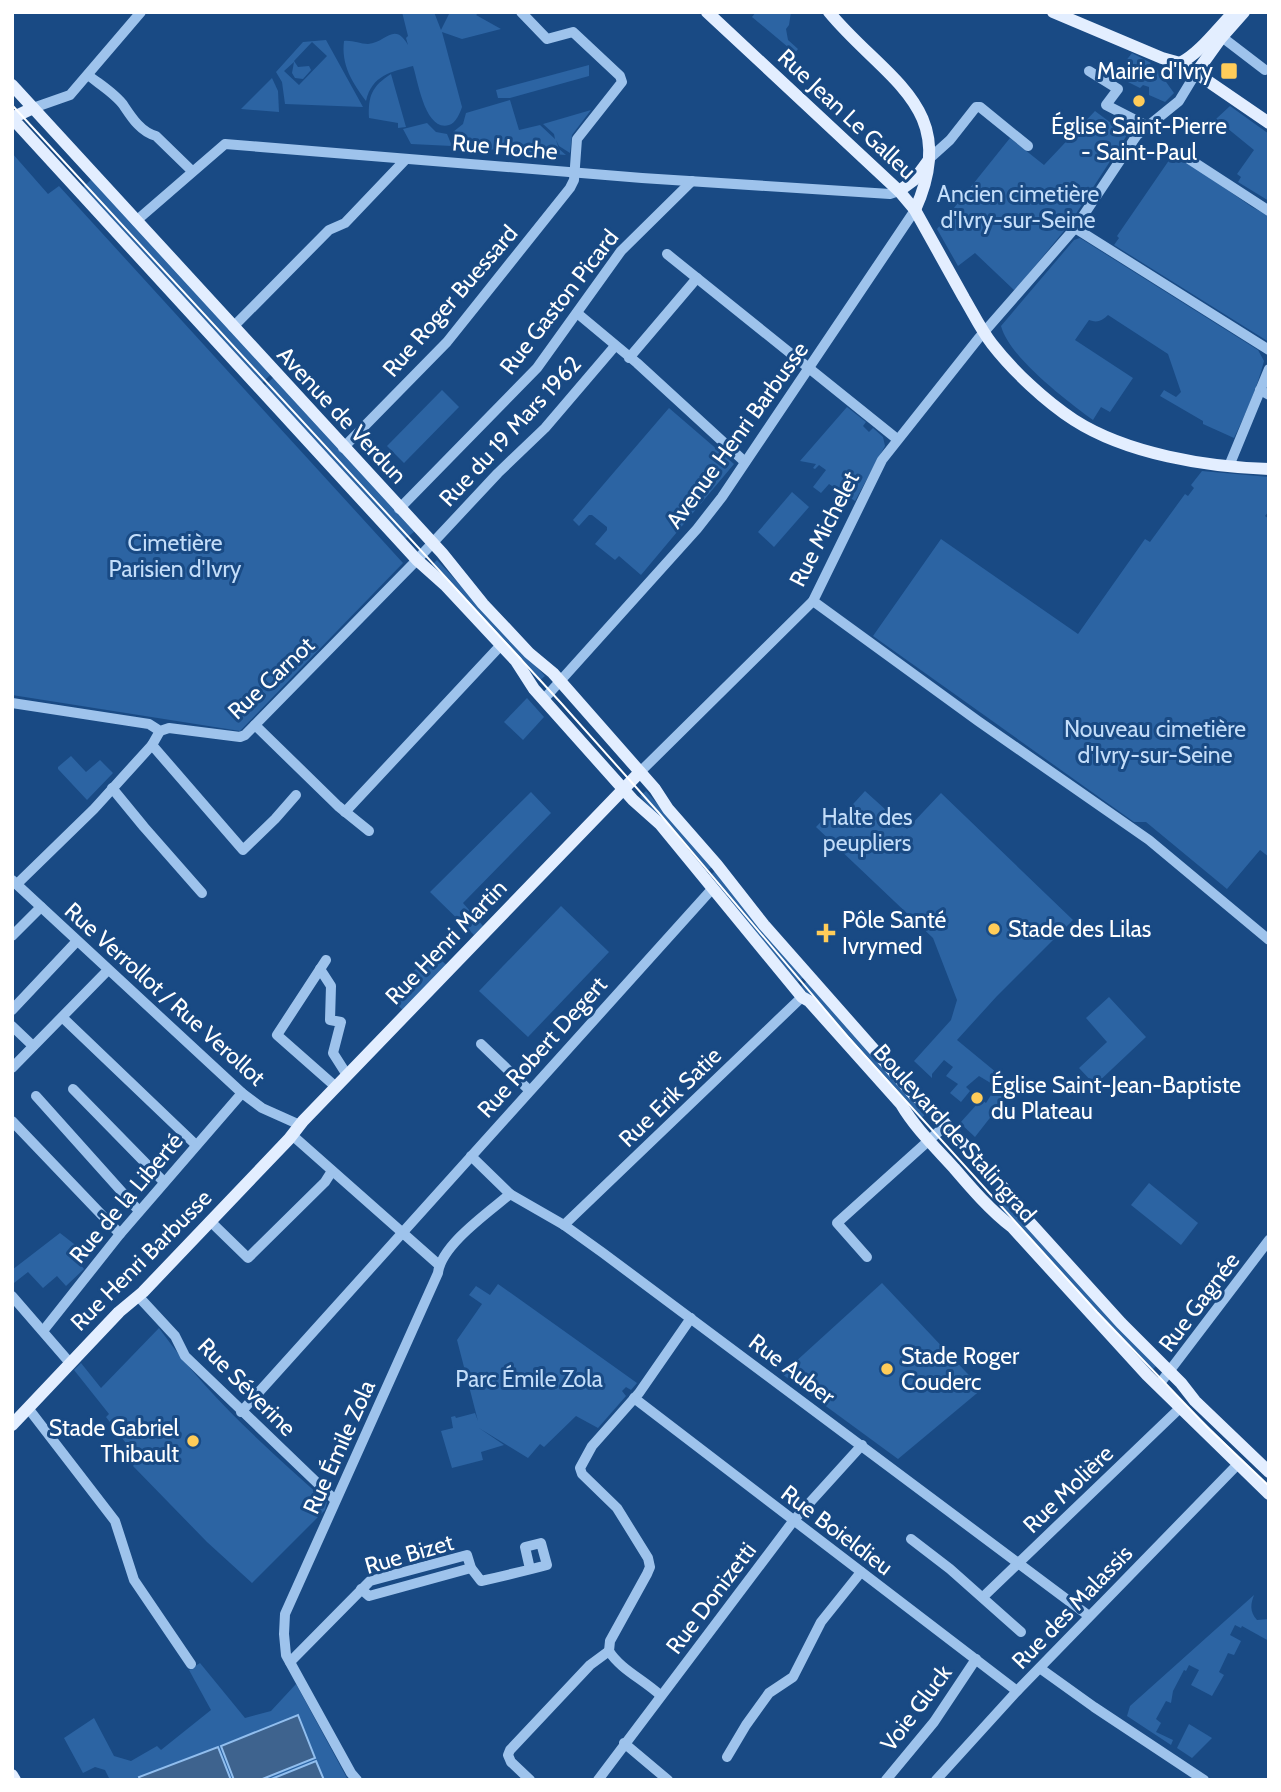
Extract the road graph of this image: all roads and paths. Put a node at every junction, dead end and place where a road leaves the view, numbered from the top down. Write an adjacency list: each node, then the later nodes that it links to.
1 (141, 12): 13 (street)
2 (521, 12): 24 (street, Rue Roger Buessard)
3 (707, 12): 27 (main road, Rue Jean Le Galleu)
4 (829, 12): 20 (main road)
5 (1053, 12): 9 (main road)
6 (1234, 12): 8 (main road)
7 (1244, 12): 8 (main road)
8 (1218, 34): 9 (main road); 10 (street); 12 (main road)
9 (1180, 63): 12 (main road)
10 (1265, 70)
11 (1089, 71): 18 (street)
12 (1196, 73): 17 (main road); 18 (street, Rue Michelet)
13 (88, 75): 15 (street); 23 (street)
14 (12, 85): 15 (main road, Avenue de Verdun)
15 (33, 108): 16 (main road); 30 (main road, Avenue de Verdun)
16 (12, 118): 50 (main road, Avenue de Verdun)
17 (1269, 123)
18 (1147, 126): 31 (street, Rue Michelet)
19 (1028, 146): 20 (street)
20 (930, 158): 25 (main road); 28 (main road)
21 (407, 159): 23 (street, Rue Hoche); 24 (street, Rue Hoche); 35 (street)
22 (1189, 159): 29 (street)
23 (192, 171): 30 (street, Rue Hoche)
24 (574, 172): 26 (street, Rue Hoche); 44 (street, Rue Roger Buessard)
25 (914, 180): 27 (main road); 28 (main road)
26 (692, 181): 27 (street, Rue Hoche); 34 (street, Rue Gaston Picard)
27 (899, 191): 28 (main road, Rue Jean Le Galleu)
28 (915, 210): 36 (main road, Rue Jean Le Galleu); 40 (street, Avenue Henri Barbusse)
29 (1269, 211)
30 (136, 221): 35 (main road, Avenue de Verdun)
31 (1074, 228): 36 (street, Rue Michelet); 38 (street)
32 (667, 254): 33 (street)
33 (697, 278): 39 (street); 40 (street)
34 (577, 313): 37 (street); 48 (street, Rue Gaston Picard)
35 (233, 327): 44 (main road, Avenue de Verdun)
36 (983, 332): 43 (street, Rue Michelet); 46 (main road, Rue Jean Le Galleu)
37 (615, 346): 39 (street); 49 (street, Rue du 19 Mars 1962)
38 (1269, 350)
39 (629, 358): 45 (street)
40 (809, 369): 43 (street); 45 (street, Avenue Henri Barbusse)
41 (1269, 369): 42 (street)
42 (1264, 392): 46 (street)
43 (897, 439): 51 (street, Rue Michelet)
44 (343, 447): 48 (main road, Avenue de Verdun)
45 (745, 463): 53 (street, Avenue Henri Barbusse)
46 (1228, 466): 47 (main road, Rue Jean Le Galleu)
47 (1269, 469)
48 (400, 509): 49 (main road, Avenue de Verdun)
49 (432, 544): 50 (street, Rue Carnot); 53 (main road, Avenue de Verdun)
50 (417, 560): 52 (main road, Avenue de Verdun); 56 (street, Rue Carnot)
51 (813, 601): 59 (street, Rue Michelet); 70 (street)
52 (501, 645): 54 (main road, Avenue de Verdun); 63 (street)
53 (561, 682): 54 (street, Avenue Henri Barbusse); 59 (main road, Avenue de Verdun)
54 (544, 699): 61 (main road, Avenue de Verdun)
55 (12, 703): 57 (street, Rue Carnot)
56 (255, 725): 57 (street, Rue Carnot); 63 (street)
57 (160, 730): 58 (street)
58 (152, 746): 60 (street); 62 (street)
59 (640, 772): 61 (main road, Rue Michelet); 89 (main road, Boulevard de Stalingrad)
60 (112, 788): 65 (street); 67 (street)
61 (624, 789): 66 (main road, Boulevard de Stalingrad); 82 (main road, Rue Henri Martin)
62 (296, 795)
63 (345, 812): 64 (street)
64 (369, 831)
65 (15, 882): 68 (street, Rue Verrollot / Rue Verollot)
66 (712, 889): 75 (main road, Boulevard de Stalingrad); 85 (street, Rue Robert Degert)
67 (202, 893)
68 (41, 907): 69 (street); 71 (street, Rue Verrollot / Rue Verollot)
69 (12, 936)
70 (1268, 938)
71 (77, 941): 74 (street, Rue Verrollot / Rue Verollot); 76 (street)
72 (326, 960): 73 (street)
73 (320, 969): 82 (street); 83 (street)
74 (108, 970): 77 (street); 86 (street, Rue Verrollot / Rue Verollot)
75 (802, 997): 91 (main road, Boulevard de Stalingrad); 99 (street, Rue Erik Satie)
76 (12, 1010)
77 (63, 1018): 80 (street); 92 (street)
78 (12, 1026): 80 (street)
79 (481, 1044): 85 (street)
80 (33, 1046): 81 (street)
81 (12, 1068)
82 (344, 1072): 83 (main road, Rue Henri Martin)
83 (332, 1084): 90 (main road, Rue Henri Martin)
84 (73, 1089): 95 (street)
85 (529, 1090): 93 (street, Rue Robert Degert)
86 (242, 1093): 90 (street, Rue Verrollot / Rue Verollot); 92 (street, Rue de la Liberté)
87 (36, 1096): 97 (street)
88 (12, 1121): 101 (street)
89 (946, 1125): 91 (street); 110 (main road, Boulevard de Stalingrad)
90 (296, 1130): 94 (street, Rue Verrollot / Rue Verollot); 98 (main road, Rue Henri Barbusse)
91 (928, 1141): 103 (street); 111 (main road, Boulevard de Stalingrad)
92 (195, 1145): 95 (street, Rue de la Liberté)
93 (471, 1156): 96 (street, Rue Auber); 100 (street, Rue Robert Degert)
94 (332, 1171): 98 (street); 100 (street, Rue Verrollot / Rue Verollot)
95 (164, 1182): 97 (street, Rue de la Liberté)
96 (510, 1194): 99 (street, Rue Auber); 104 (street, Rue Émile Zola)
97 (139, 1211): 101 (street, Rue de la Liberté)
98 (210, 1221): 106 (main road, Rue Henri Barbusse)
99 (564, 1225): 107 (street, Rue Auber)
100 (402, 1233): 104 (street, Rue Verrollot / Rue Verollot); 115 (street, Rue Robert Degert)
101 (120, 1234): 108 (street, Rue de la Liberté)
102 (1269, 1240): 110 (street, Rue Gagnée)
103 (867, 1257)
104 (439, 1265): 121 (street, Rue Émile Zola)
105 (12, 1296): 108 (street)
106 (138, 1296): 109 (main road, Rue Henri Barbusse); 115 (street, Rue Séverine)
107 (691, 1318): 112 (street); 117 (street, Rue Auber)
108 (43, 1331): 109 (street)
109 (70, 1363): 113 (main road, Rue Henri Barbusse)
110 (1170, 1372): 111 (street, Rue Gagnée); 119 (main road, Boulevard de Stalingrad)
111 (1158, 1387): 114 (main road, Boulevard de Stalingrad)
112 (634, 1398): 122 (street, Rue Boieldieu); 130 (street)
113 (28, 1408): 116 (main road, Rue Henri Barbusse); 133 (street)
114 (1180, 1408): 118 (main road, Boulevard de Stalingrad); 124 (street, Rue Molière)
115 (241, 1412): 121 (street, Rue Séverine)
116 (12, 1425)
117 (862, 1445): 122 (street, Rue Donizetti); 124 (street, Rue Auber)
118 (1238, 1464): 120 (main road, Boulevard de Stalingrad); 128 (street, Rue des Malassis)
119 (1269, 1472)
120 (1269, 1493)
121 (335, 1500): 132 (street, Rue Émile Zola)
122 (794, 1520): 126 (street, Rue Boieldieu); 136 (street, Rue Donizetti)
123 (911, 1539): 127 (street)
124 (1020, 1563): 127 (street, Rue Molière); 128 (street, Rue Auber)
125 (530, 1569): 132 (street, Rue Bizet)
126 (860, 1572): 131 (street, Rue Boieldieu); 138 (street)
127 (983, 1597): 129 (street)
128 (1089, 1616): 134 (street, Rue des Malassis)
129 (1021, 1632)
130 (609, 1651): 136 (street); 142 (street)
131 (976, 1659): 135 (street, Rue Boieldieu); 145 (street, Voie Gluck)
132 (290, 1662): 141 (street)
133 (191, 1664)
134 (1041, 1669): 135 (street, Rue des Malassis); 147 (street)
135 (1017, 1692): 146 (street, Rue des Malassis)
136 (660, 1695): 137 (street, Rue Donizetti)
137 (624, 1742): 143 (street, Rue Donizetti); 144 (street)
138 (726, 1757)
139 (12, 1775): 140 (main road)
140 (15, 1780)
141 (357, 1780)
142 (530, 1780)
143 (598, 1780)
144 (668, 1780)
145 (886, 1780)
146 (936, 1780)
147 (1204, 1780)

